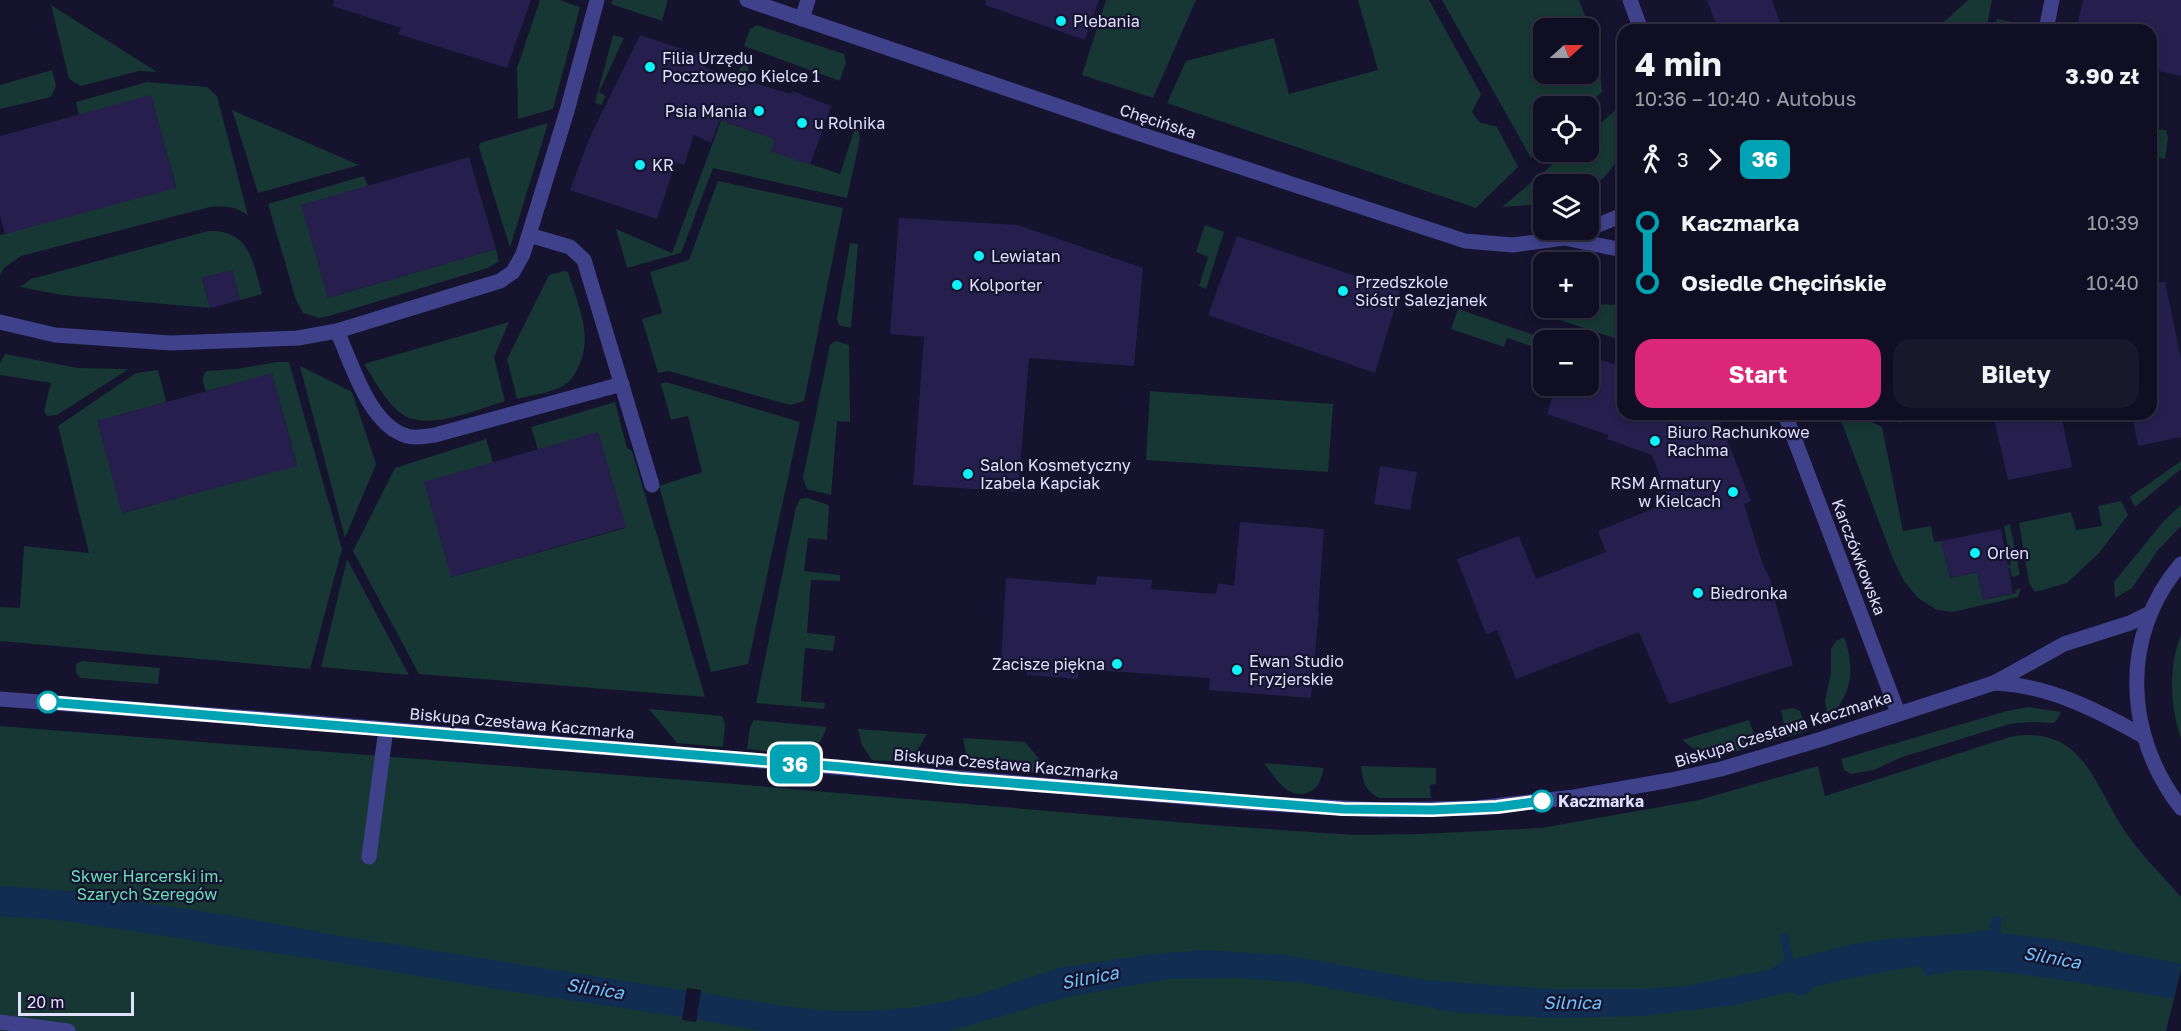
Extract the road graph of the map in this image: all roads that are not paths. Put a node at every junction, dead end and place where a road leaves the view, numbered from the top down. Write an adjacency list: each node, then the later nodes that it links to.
1 (597, 0): 11 (street)
2 (747, 0): 6 (street, Chęcińska)
3 (808, 0): 6 (street)
4 (1630, 0): 7 (street)
5 (2052, 0): 8 (street)
6 (802, 19): 12 (street, Chęcińska)
7 (1639, 24)
8 (2047, 24)
9 (1617, 217): 10 (street, Chęcińska)
10 (1599, 225)
11 (529, 235): 16 (street); 17 (street)
12 (1549, 240)
13 (1574, 240): 14 (street, Chęcińska)
14 (1617, 249)
15 (0, 322): 16 (street)
16 (337, 331): 17 (street)
17 (622, 384): 19 (street)
18 (1787, 420): 24 (street, Karczówkowska)
19 (652, 485)
20 (2181, 564): 21 (street)
21 (2150, 613): 22 (street, Biskupa Czesława Kaczmarka); 26 (street)
22 (1994, 682): 24 (street, Biskupa Czesława Kaczmarka); 26 (street, Biskupa Czesława Kaczmarka)
23 (0, 699): 25 (street, Biskupa Czesława Kaczmarka)
24 (1898, 713): 25 (street, Biskupa Czesława Kaczmarka)
25 (386, 729): 28 (street)
26 (2143, 736): 27 (street)
27 (2181, 808)
28 (369, 857)
29 (0, 1022): 30 (street)
30 (68, 1031)

